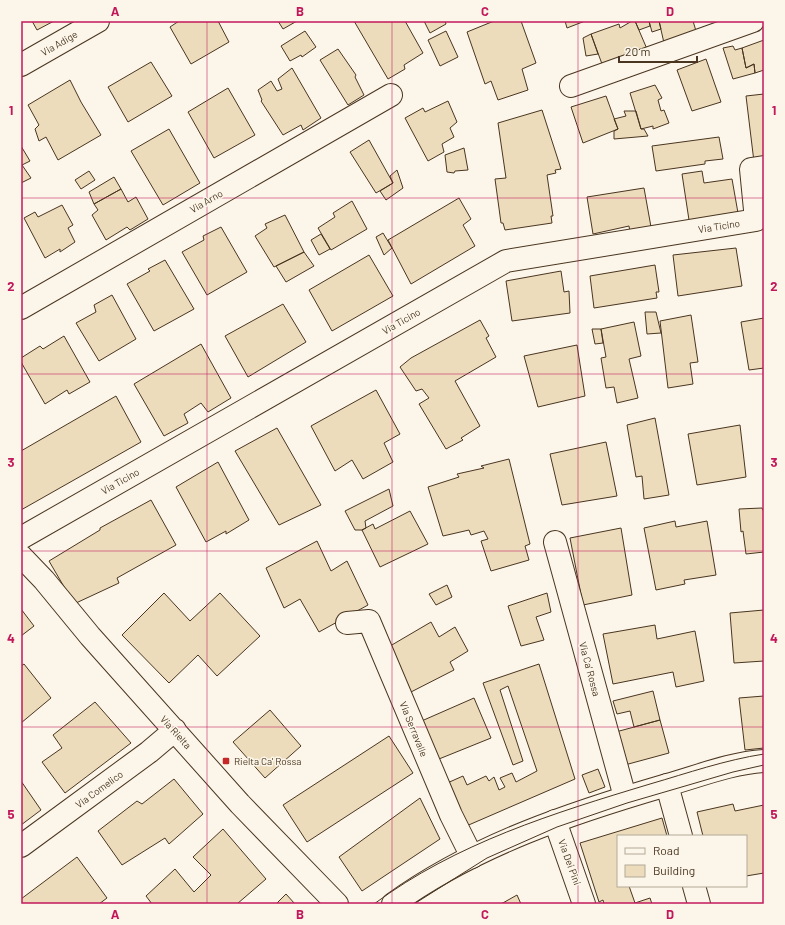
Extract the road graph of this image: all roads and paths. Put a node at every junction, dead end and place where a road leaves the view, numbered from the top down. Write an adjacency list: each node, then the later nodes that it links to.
1 (98, 21): 3 (street, Via Adige)
2 (753, 21): 4 (street)
3 (21, 65)
4 (571, 86)
5 (391, 95): 7 (street, Via Arno)
6 (764, 167): 8 (street, Via Ticino)
7 (21, 308)
8 (21, 538)
9 (555, 542): 15 (street, Via Ca' Rossa)
10 (21, 556): 12 (street, Via Rielta)
11 (347, 623): 19 (street, Via Serravalle)
12 (175, 730): 18 (street, Via Comelico); 21 (street, Via Rielta)
13 (764, 760): 14 (street)
14 (667, 785): 15 (street); 17 (street)
15 (625, 797): 16 (street)
16 (554, 821): 19 (street); 23 (street, Via Dei Pini)
17 (681, 835)
18 (21, 846)
19 (472, 857): 22 (street)
20 (694, 887): 24 (street)
21 (336, 904)
22 (393, 904)
23 (584, 904)
24 (699, 904)

